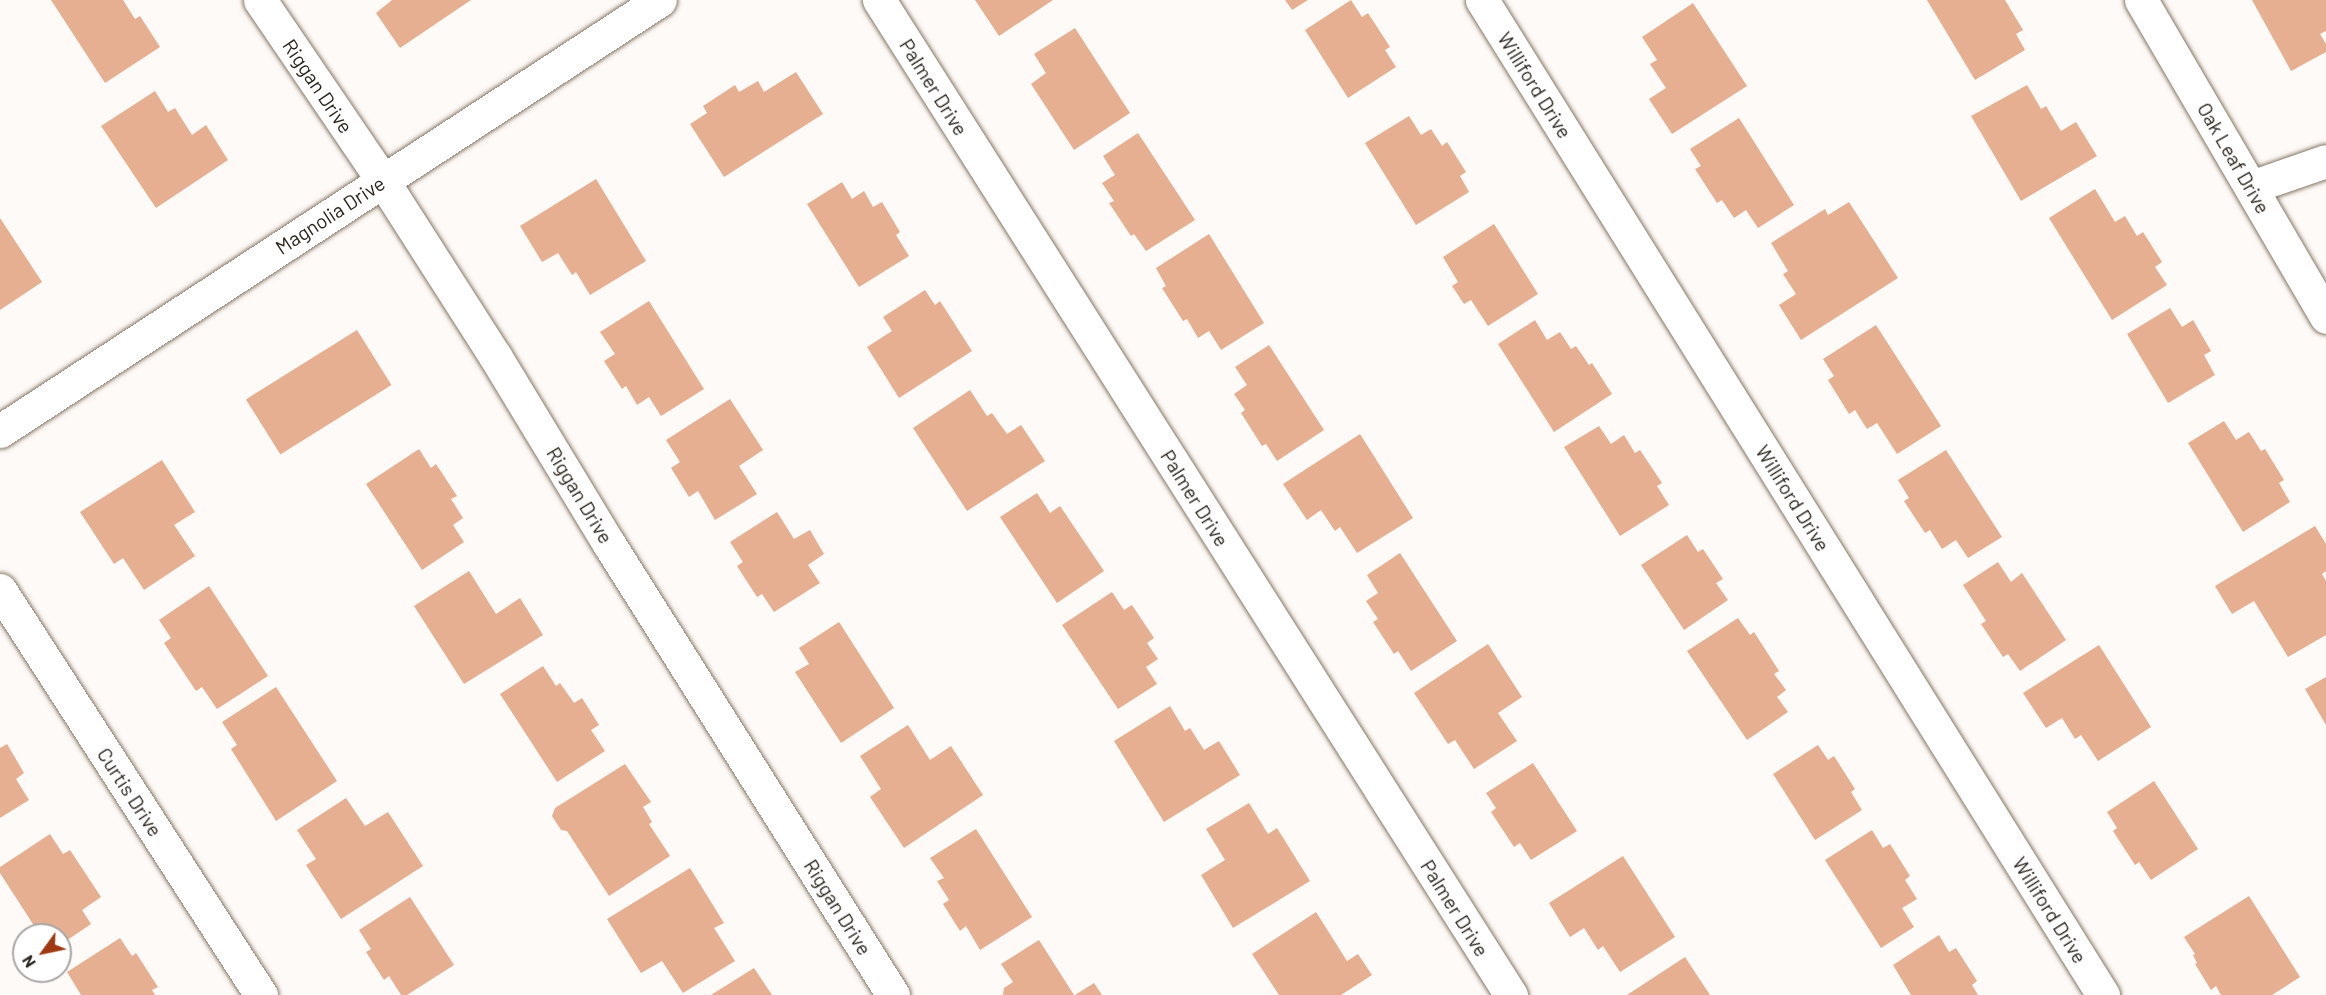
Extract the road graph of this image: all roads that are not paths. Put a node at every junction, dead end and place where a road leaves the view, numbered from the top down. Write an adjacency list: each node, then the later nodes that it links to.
1 (260, 0): 7 (street, Riggan Drive)
2 (660, 0): 7 (street, Magnolia Drive)
3 (879, 0): 14 (street, Palmer Drive)
4 (1482, 0): 15 (street, Williford Drive)
5 (2141, 0): 8 (street, Oak Leaf Drive)
6 (2326, 161): 8 (street)
7 (383, 181): 10 (street, Magnolia Drive); 13 (street, Riggan Drive)
8 (2251, 187): 9 (street, Oak Leaf Drive)
9 (2326, 317)
10 (0, 430)
11 (0, 590): 12 (street, Curtis Drive)
12 (261, 995)
13 (893, 995)
14 (1511, 995)
15 (2103, 995)

